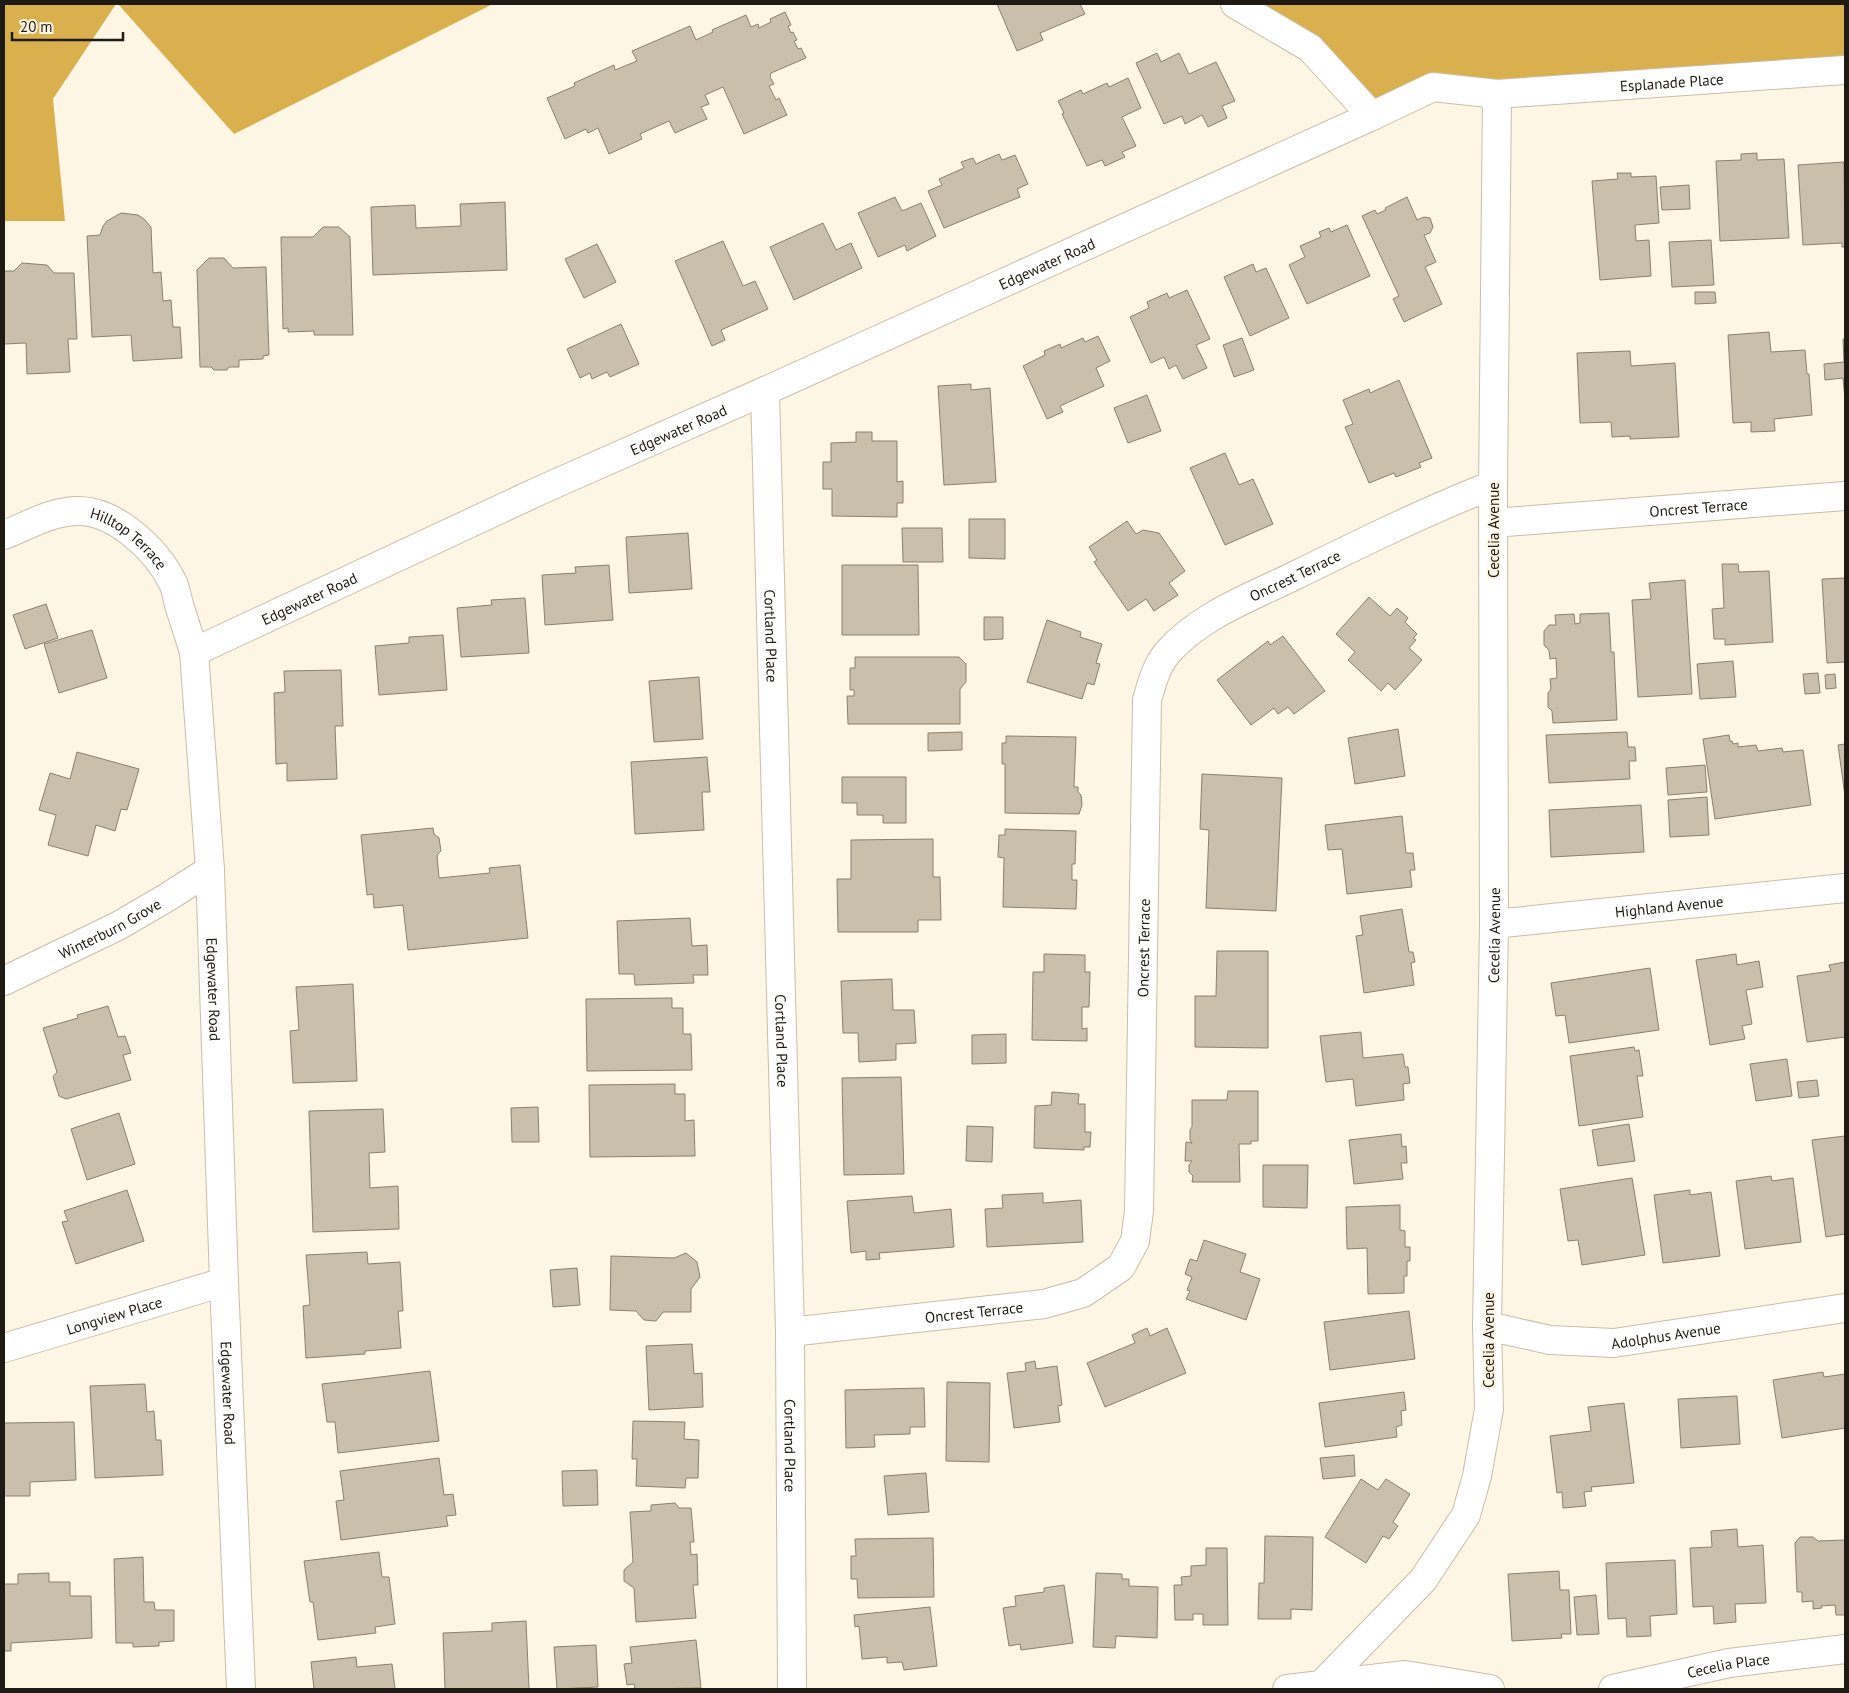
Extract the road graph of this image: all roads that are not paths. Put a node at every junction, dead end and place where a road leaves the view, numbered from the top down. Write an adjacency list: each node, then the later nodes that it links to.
1 (1236, 4): 4 (street)
2 (1845, 70): 3 (street, Esplanade Place)
3 (1497, 94): 4 (street, Edgewater Road); 6 (street, Cecelia Avenue)
4 (1372, 116): 5 (street, Edgewater Road)
5 (765, 391): 10 (street, Edgewater Road); 18 (street, Cortland Place)
6 (1493, 488): 8 (street, Cecelia Avenue); 18 (street, Oncrest Terrace)
7 (1845, 496): 8 (street, Oncrest Terrace)
8 (1493, 523): 13 (street, Cecelia Avenue)
9 (4, 536): 10 (street, Hilltop Terrace)
10 (194, 652): 11 (street, Edgewater Road)
11 (210, 870): 14 (street, Winterburn Grove); 15 (street, Edgewater Road)
12 (1845, 888): 13 (street, Highland Avenue)
13 (1494, 924): 17 (street, Cecelia Avenue)
14 (4, 980)
15 (224, 1282): 19 (street, Longview Place); 22 (street, Edgewater Road)
16 (1845, 1308): 17 (street, Adolphus Avenue)
17 (1487, 1326): 21 (street, Cecelia Avenue)
18 (790, 1332): 23 (street, Cortland Place)
19 (4, 1348)
20 (1845, 1649): 26 (street, Cecelia Place)
21 (1321, 1685): 24 (street); 25 (street)
22 (241, 1689)
23 (792, 1689)
24 (1287, 1689)
25 (1490, 1689)
26 (1613, 1689)

